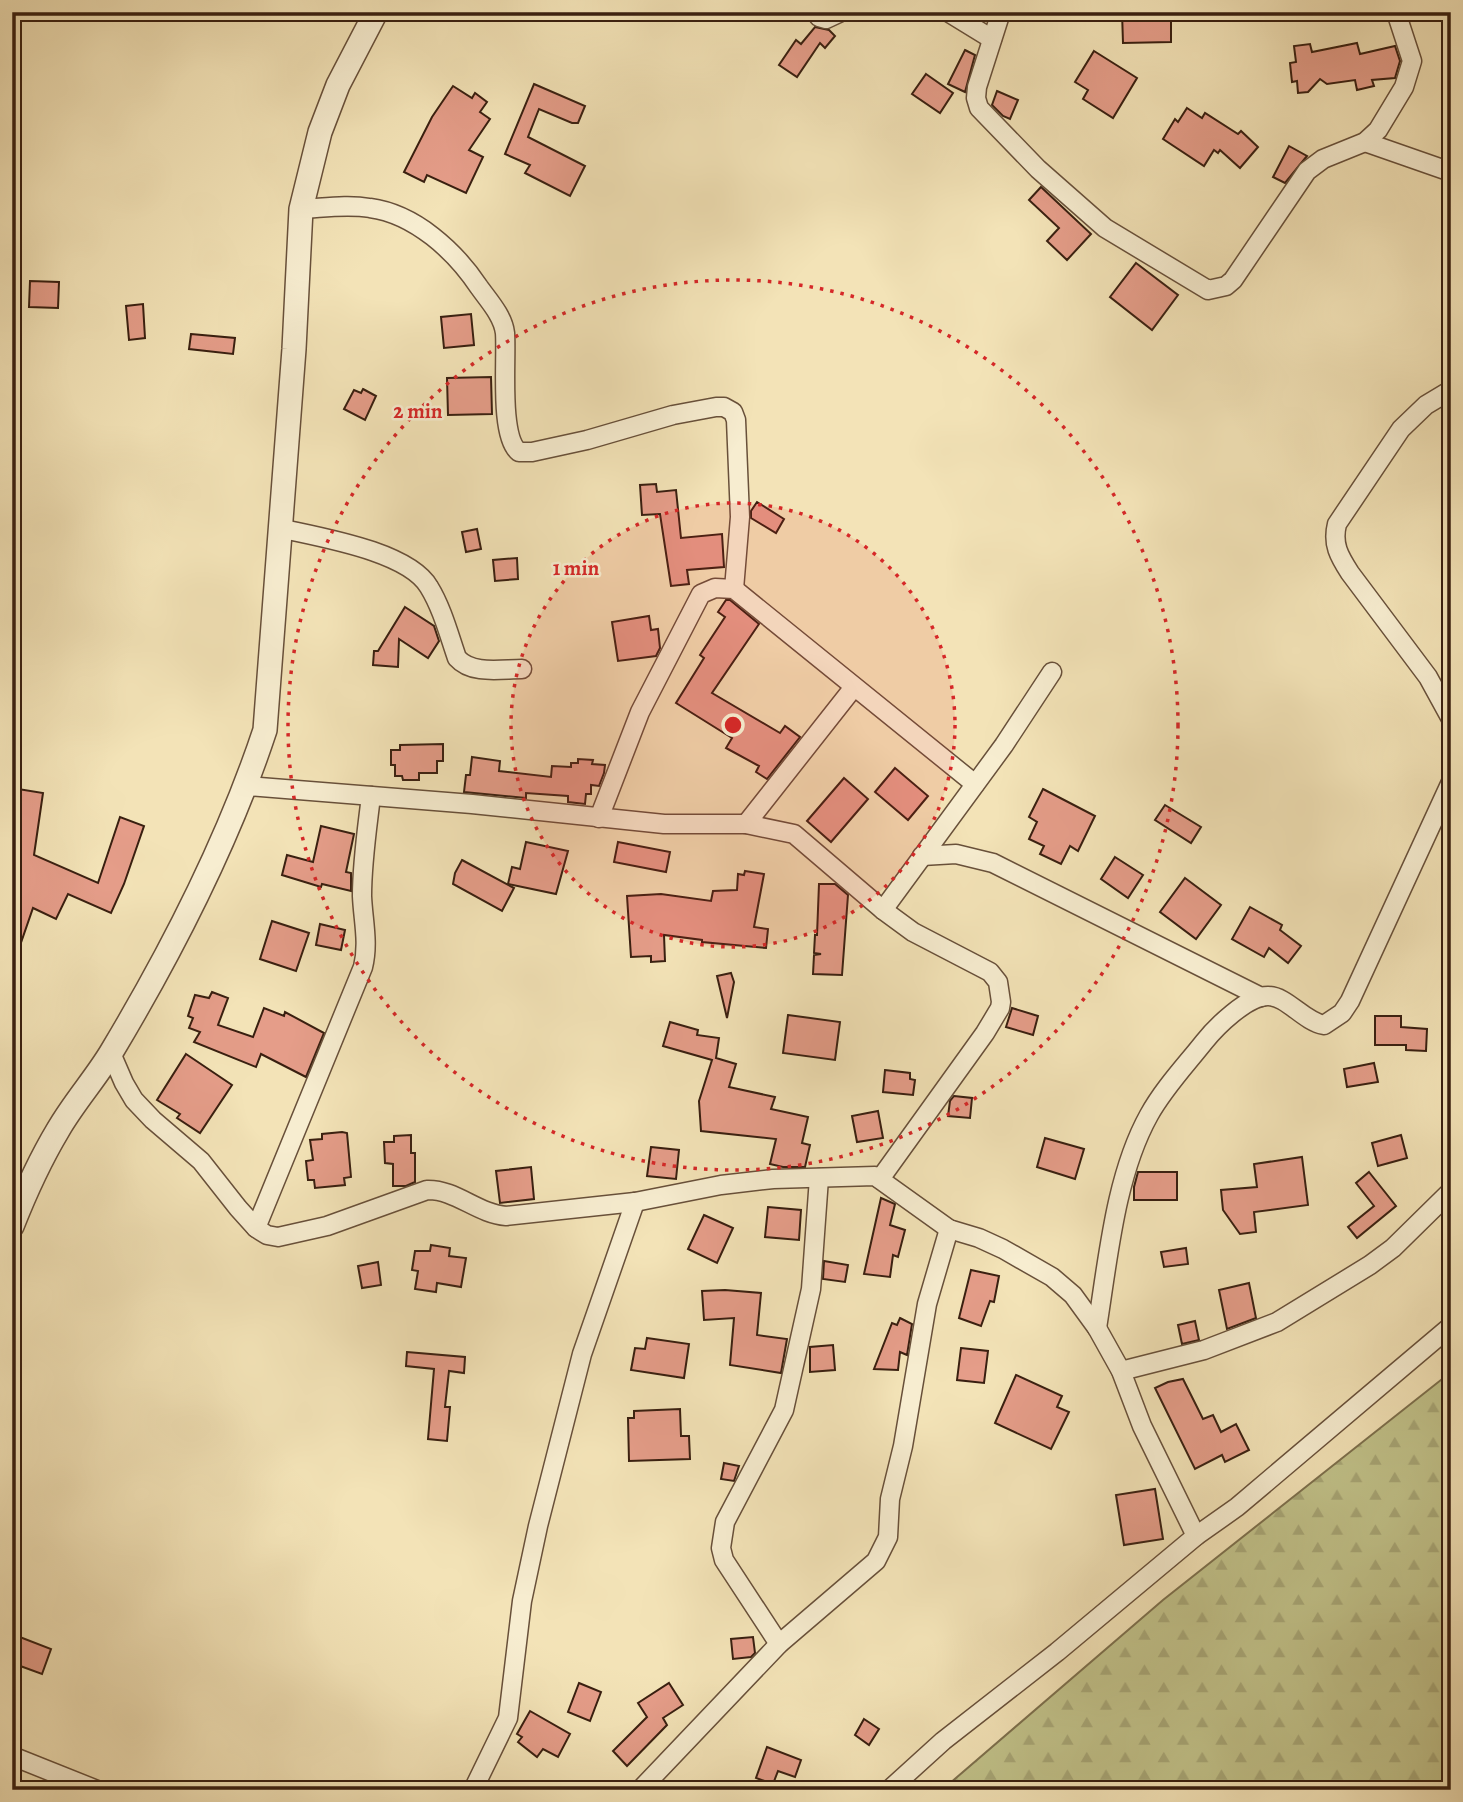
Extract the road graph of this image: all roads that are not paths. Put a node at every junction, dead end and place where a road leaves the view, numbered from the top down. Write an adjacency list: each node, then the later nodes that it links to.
1 (376, 12): 10 (street)
2 (816, 12): 3 (street)
3 (841, 12)
4 (948, 12): 7 (street)
5 (1002, 12): 7 (street)
6 (1396, 12): 8 (street)
7 (992, 39): 8 (street)
8 (1365, 142): 9 (street)
9 (1451, 172)
10 (300, 209): 12 (street); 13 (street)
11 (1451, 390): 17 (street)
12 (279, 528): 14 (street); 20 (street)
13 (734, 589): 16 (street); 22 (street)
14 (522, 669)
15 (1052, 672): 19 (street)
16 (854, 687): 19 (street); 23 (street)
17 (1451, 719)
18 (1451, 782): 26 (street)
19 (975, 784): 24 (street)
20 (247, 786): 21 (street); 27 (street)
21 (371, 796): 22 (street); 33 (street)
22 (599, 818): 23 (street)
23 (746, 824): 25 (street)
24 (922, 856): 25 (street); 26 (street)
25 (883, 910): 29 (street)
26 (1261, 997): 36 (street)
27 (111, 1053): 32 (street); 33 (street)
28 (819, 1178): 29 (street); 31 (street); 39 (street)
29 (880, 1179): 34 (street)
30 (1451, 1191): 37 (street)
31 (635, 1202): 33 (street); 42 (street)
32 (12, 1226)
33 (256, 1228)
34 (949, 1228): 36 (street); 39 (street)
35 (1451, 1326): 38 (street)
36 (1097, 1328): 37 (street)
37 (1121, 1371): 38 (street)
38 (1196, 1535): 44 (street)
39 (779, 1644): 43 (street)
40 (12, 1756): 41 (street)
41 (97, 1790)
42 (473, 1790)
43 (640, 1790)
44 (889, 1790)

